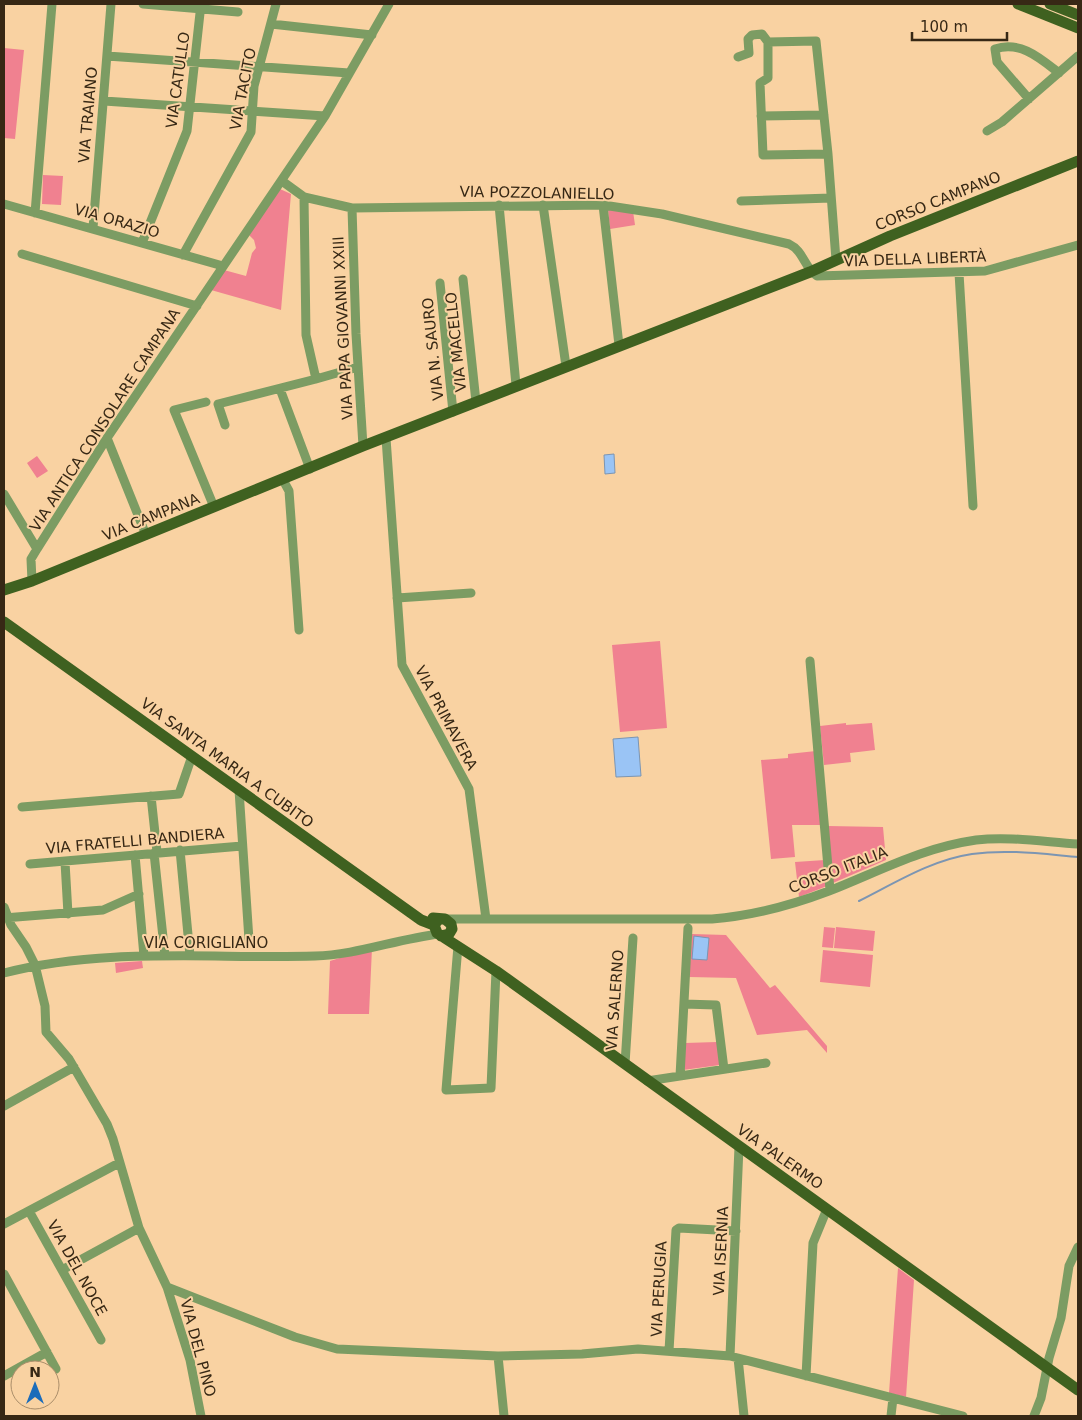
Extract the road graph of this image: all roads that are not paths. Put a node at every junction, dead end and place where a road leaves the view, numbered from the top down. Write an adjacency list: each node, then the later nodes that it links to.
1 (52, 4): 41 (street)
2 (111, 4): 15 (street, VIA TRAIANO)
3 (143, 4): 8 (street)
4 (276, 4): 11 (street, VIA TACITO)
5 (389, 4): 13 (street, VIA ANTICA CONSOLARE CAMPANA)
6 (1018, 4): 12 (main road)
7 (1050, 4): 10 (main road)
8 (201, 6): 9 (street); 18 (street, VIA CATULLO)
9 (238, 12)
10 (1078, 15)
11 (270, 24): 13 (street); 19 (street, VIA TACITO)
12 (1078, 28)
13 (372, 34): 20 (street, VIA ANTICA CONSOLARE CAMPANA)
14 (768, 42): 17 (street); 26 (street); 28 (street)
15 (107, 56): 18 (street); 23 (street, VIA TRAIANO)
16 (1078, 56): 21 (street)
17 (738, 57)
18 (196, 62): 19 (street); 24 (street, VIA CATULLO)
19 (260, 66): 20 (street); 25 (street, VIA TACITO)
20 (349, 73): 27 (street, VIA ANTICA CONSOLARE CAMPANA)
21 (1059, 73): 22 (street); 22 (street)
22 (1029, 99): 29 (street)
23 (104, 101): 24 (street); 42 (street, VIA TRAIANO)
24 (190, 107): 25 (street); 43 (street, VIA CATULLO)
25 (254, 111): 27 (street); 46 (street, VIA TACITO)
26 (824, 115): 28 (street); 30 (street)
27 (325, 116): 32 (street, VIA ANTICA CONSOLARE CAMPANA)
28 (761, 116): 30 (street)
29 (987, 131)
30 (828, 154): 34 (street)
31 (1078, 161): 47 (main road, CORSO CAMPANO)
32 (282, 181): 33 (street, VIA POZZOLANIELLO); 48 (street, VIA ANTICA CONSOLARE CAMPANA)
33 (304, 197): 40 (street, VIA POZZOLANIELLO); 57 (street)
34 (831, 198): 35 (street); 47 (street)
35 (741, 201)
36 (4, 204): 41 (street, VIA ORAZIO)
37 (543, 204): 38 (street, VIA POZZOLANIELLO); 39 (street, VIA POZZOLANIELLO); 55 (street)
38 (499, 205): 40 (street, VIA POZZOLANIELLO); 58 (street)
39 (603, 205): 49 (street, VIA POZZOLANIELLO); 54 (street)
40 (352, 208): 56 (street, VIA PAPA GIOVANNI XXIII)
41 (35, 213): 42 (street, VIA ORAZIO)
42 (93, 228): 43 (street, VIA ORAZIO)
43 (142, 243): 46 (street, VIA ORAZIO)
44 (1078, 245): 50 (street, VIA DELLA LIBERTÀ)
45 (22, 254): 53 (street, VIA ANTICA CONSOLARE CAMPANA)
46 (183, 255): 48 (street, VIA ORAZIO)
47 (836, 260): 49 (main road, CORSO CAMPANO)
48 (223, 266): 53 (street, VIA ANTICA CONSOLARE CAMPANA)
49 (810, 272): 50 (street, VIA DELLA LIBERTÀ); 54 (main road, CORSO CAMPANO)
50 (960, 273): 70 (street)
51 (464, 279): 61 (street, VIA MACELLO)
52 (440, 284): 62 (street, VIA N. SAURO)
53 (197, 306): 64 (street, VIA ANTICA CONSOLARE CAMPANA)
54 (619, 345): 55 (main road, CORSO CAMPANO)
55 (566, 366): 58 (main road, VIA CAMPANA)
56 (358, 367): 57 (street); 66 (street, VIA PAPA GIOVANNI XXIII)
57 (316, 379): 59 (street)
58 (516, 385): 61 (main road, VIA CAMPANA)
59 (280, 389): 63 (street); 67 (street)
60 (206, 402): 71 (street)
61 (476, 402): 62 (main road, VIA CAMPANA)
62 (453, 412): 65 (main road, VIA CAMPANA)
63 (225, 425)
64 (107, 438): 72 (street); 73 (street, VIA ANTICA CONSOLARE CAMPANA)
65 (386, 438): 66 (main road, VIA CAMPANA); 77 (street, VIA PRIMAVERA)
66 (363, 446): 67 (main road, VIA CAMPANA)
67 (310, 469): 68 (main road, VIA CAMPANA)
68 (283, 480): 71 (main road, VIA CAMPANA); 79 (street)
69 (4, 494): 73 (street)
70 (973, 506)
71 (214, 507): 72 (main road, VIA CAMPANA)
72 (146, 535): 74 (main road, VIA CAMPANA)
73 (36, 549): 74 (street)
74 (32, 581): 75 (main road, VIA CAMPANA)
75 (4, 590)
76 (471, 593): 77 (street)
77 (397, 598): 98 (street, VIA PRIMAVERA)
78 (4, 622): 81 (main road, VIA SANTA MARIA A CUBITO)
79 (299, 630)
80 (810, 660): 92 (street)
81 (192, 756): 82 (main road, VIA SANTA MARIA A CUBITO); 83 (street)
82 (239, 790): 86 (street); 95 (main road, VIA SANTA MARIA A CUBITO)
83 (151, 796): 84 (street); 88 (street)
84 (22, 807)
85 (1078, 844): 92 (street, CORSO ITALIA)
86 (242, 846): 87 (street, VIA FRATELLI BANDIERA); 105 (street)
87 (180, 850): 88 (street, VIA FRATELLI BANDIERA); 109 (street)
88 (156, 852): 89 (street, VIA FRATELLI BANDIERA); 108 (street)
89 (135, 855): 90 (street, VIA FRATELLI BANDIERA); 93 (street)
90 (65, 862): 91 (street, VIA FRATELLI BANDIERA); 96 (street)
91 (30, 864)
92 (830, 890): 98 (street, CORSO ITALIA)
93 (139, 894): 96 (street); 107 (street)
94 (4, 907): 97 (street, VIA DEL PINO)
95 (408, 910): 99 (main road, VIA SANTA MARIA A CUBITO); 100 (main road)
96 (68, 914): 97 (street)
97 (6, 918): 110 (street, VIA DEL PINO)
98 (486, 919): 100 (street, CORSO ITALIA)
99 (421, 920): 100 (main road, VIA SANTA MARIA A CUBITO); 102 (street)
100 (442, 928): 102 (street); 104 (street); 106 (main road, VIA PALERMO)
101 (688, 928): 113 (street)
102 (422, 932): 104 (street)
103 (633, 938): 115 (street, VIA SALERNO)
104 (407, 939): 109 (street, VIA CORIGLIANO)
105 (249, 940)
106 (458, 946): 111 (main road, VIA PALERMO); 111 (street)
107 (144, 956): 108 (street, VIA CORIGLIANO); 110 (street, VIA CORIGLIANO)
108 (165, 956): 109 (street, VIA CORIGLIANO)
109 (190, 956)
110 (35, 965): 112 (street, VIA CORIGLIANO); 116 (street, VIA DEL PINO)
111 (496, 971): 115 (main road, VIA PALERMO)
112 (4, 973)
113 (684, 1004): 117 (street); 118 (street)
114 (766, 1063): 117 (street)
115 (624, 1064): 119 (main road, VIA PALERMO)
116 (74, 1068): 120 (street); 122 (street, VIA DEL PINO)
117 (724, 1069): 118 (street)
118 (680, 1076): 119 (street)
119 (647, 1081): 121 (main road, VIA PALERMO)
120 (4, 1106)
121 (739, 1147): 123 (main road, VIA PALERMO); 127 (street, VIA ISERNIA)
122 (119, 1163): 124 (street); 126 (street, VIA DEL PINO)
123 (827, 1209): 138 (main road, VIA PALERMO); 140 (street)
124 (29, 1211): 125 (street); 129 (street, VIA DEL NOCE)
125 (4, 1224)
126 (139, 1228): 129 (street); 131 (street, VIA DEL PINO)
127 (736, 1231): 133 (street, VIA PERUGIA); 136 (street, VIA ISERNIA)
128 (1078, 1247): 138 (street)
129 (62, 1270): 132 (street, VIA DEL NOCE)
130 (5, 1281): 134 (street)
131 (167, 1287): 135 (street); 143 (street, VIA DEL PINO)
132 (100, 1340)
133 (669, 1351): 135 (street); 136 (street)
134 (47, 1352): 137 (street); 139 (street)
135 (498, 1356): 144 (street)
136 (734, 1357): 140 (street); 145 (street, VIA ISERNIA)
137 (51, 1360)
138 (1046, 1367): 141 (main road, VIA PALERMO); 148 (street)
139 (4, 1376)
140 (806, 1376): 142 (street)
141 (1078, 1390)
142 (893, 1398): 146 (street); 147 (street)
143 (200, 1416)
144 (504, 1416)
145 (744, 1416)
146 (891, 1416)
147 (962, 1416)
148 (1034, 1416)

